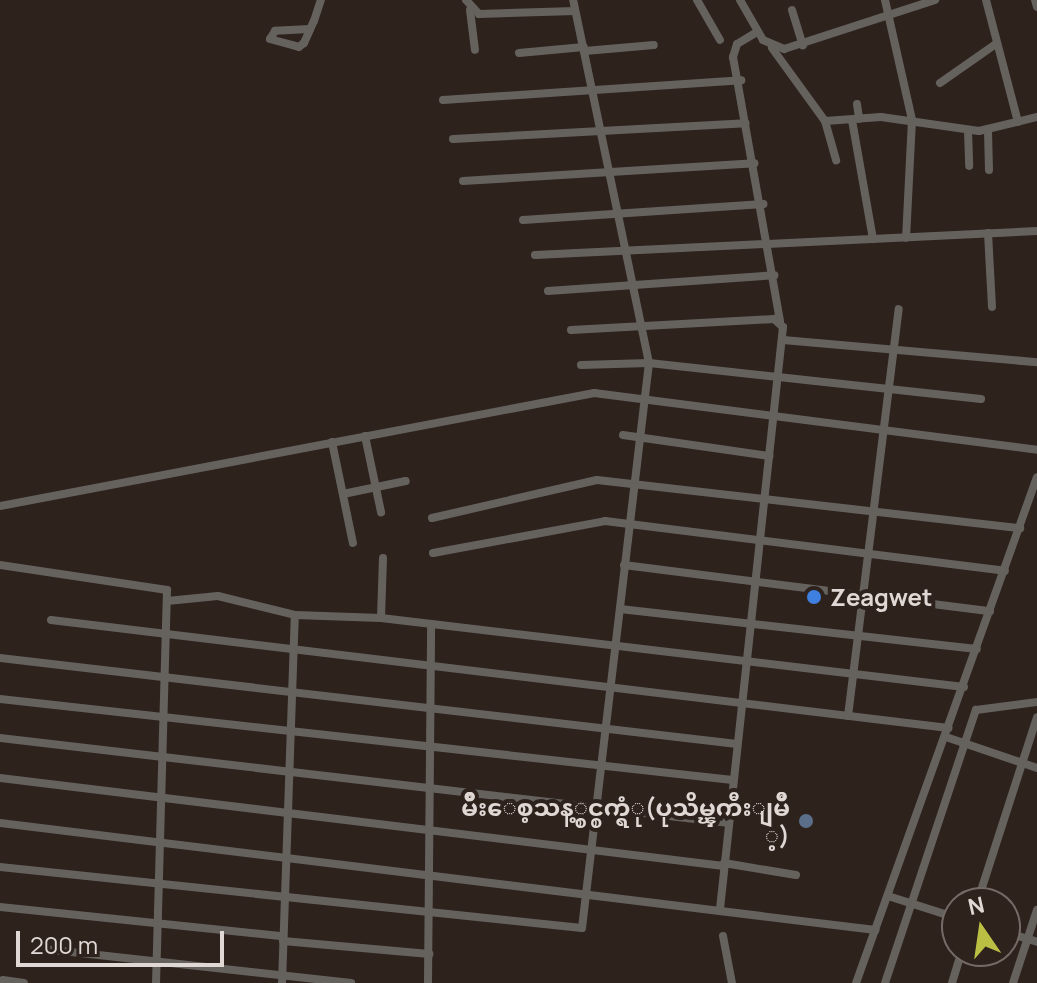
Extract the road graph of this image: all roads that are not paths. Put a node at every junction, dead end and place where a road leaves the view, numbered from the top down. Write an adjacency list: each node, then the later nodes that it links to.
1 (321, 0): 15 (street)
2 (466, 0): 11 (street)
3 (573, 0): 13 (street)
4 (697, 0): 17 (street)
5 (740, 0): 16 (street)
6 (885, 0): 14 (street)
7 (935, 0): 14 (street)
8 (986, 0): 18 (street)
9 (1035, 0): 10 (street)
10 (1037, 7)
11 (470, 10): 13 (street); 23 (street)
12 (792, 10): 20 (street)
13 (575, 11): 22 (street)
14 (888, 15): 20 (street); 32 (street)
15 (310, 29)
16 (757, 32): 21 (street); 25 (street)
17 (720, 40)
18 (996, 44): 26 (street); 34 (street)
19 (654, 45): 22 (street)
20 (803, 45): 21 (street)
21 (772, 48): 33 (street)
22 (584, 49): 24 (street); 27 (street)
23 (475, 50)
24 (519, 53)
25 (741, 80): 27 (street); 35 (street)
26 (940, 83)
27 (591, 90): 28 (street); 36 (street)
28 (443, 100)
29 (857, 104): 31 (street)
30 (1037, 117): 34 (street)
31 (855, 120): 32 (street); 33 (street); 52 (street)
32 (912, 120): 38 (street); 51 (street)
33 (825, 121): 40 (street)
34 (1018, 122): 37 (street)
35 (746, 123): 36 (street); 41 (street)
36 (598, 130): 39 (street); 43 (street)
37 (988, 130): 38 (street); 44 (street)
38 (968, 131): 42 (street)
39 (453, 139)
40 (836, 160)
41 (754, 163): 43 (street); 46 (street)
42 (969, 166)
43 (608, 170): 45 (street); 47 (street)
44 (989, 170)
45 (463, 181)
46 (763, 204): 47 (street); 53 (street)
47 (616, 211): 48 (street); 54 (street)
48 (523, 220)
49 (1037, 231): 50 (street)
50 (988, 233): 51 (street); 59 (street)
51 (906, 238): 52 (street)
52 (873, 239): 53 (street)
53 (770, 244): 54 (street); 56 (street)
54 (624, 250): 55 (street); 57 (street)
55 (535, 255)
56 (774, 275): 57 (street); 61 (street)
57 (633, 284): 58 (street); 62 (street)
58 (548, 291)
59 (992, 307)
60 (899, 309): 65 (street)
61 (780, 321): 62 (street); 64 (street)
62 (641, 325): 63 (street); 67 (street)
63 (571, 330)
64 (783, 340): 65 (street); 69 (street)
65 (893, 349): 66 (street); 70 (street)
66 (1037, 362)
67 (649, 363): 68 (street); 69 (street); 71 (street)
68 (581, 365)
69 (780, 374): 70 (street); 73 (street)
70 (886, 388): 72 (street); 74 (street)
71 (648, 398): 73 (street); 76 (street); 77 (street)
72 (981, 399)
73 (775, 416): 74 (street); 80 (street)
74 (883, 429): 79 (street); 89 (street)
75 (623, 435): 77 (street)
76 (365, 436): 78 (street); 84 (street)
77 (642, 441): 80 (street); 83 (street)
78 (332, 442): 85 (street); 87 (street)
79 (1037, 450)
80 (769, 456): 86 (street)
81 (1037, 477): 92 (street)
82 (406, 481): 84 (street)
83 (637, 482): 86 (street); 90 (street); 91 (street)
84 (375, 488): 85 (street); 88 (street)
85 (343, 494): 94 (street)
86 (766, 499): 89 (street); 93 (street)
87 (0, 506)
88 (381, 512)
89 (874, 513): 92 (street); 96 (street)
90 (432, 518)
91 (630, 523): 93 (street); 95 (street); 99 (street)
92 (1020, 528): 100 (street)
93 (760, 540): 96 (street); 101 (street)
94 (353, 543)
95 (433, 553)
96 (869, 553): 100 (street); 102 (street)
97 (383, 558): 107 (street)
98 (0, 565): 103 (street)
99 (624, 565): 101 (street); 104 (street)
100 (1005, 571): 105 (street)
101 (756, 581): 102 (street); 109 (street)
102 (863, 594): 105 (street); 112 (street)
103 (167, 601): 106 (street); 111 (street)
104 (620, 609): 109 (street); 113 (street)
105 (990, 611): 114 (street)
106 (295, 615): 107 (street); 115 (street)
107 (381, 618): 110 (street)
108 (51, 620): 111 (street)
109 (752, 623): 112 (street); 118 (street)
110 (431, 624): 113 (street); 117 (street)
111 (165, 632): 115 (street); 119 (street)
112 (859, 635): 114 (street); 120 (street)
113 (617, 649): 118 (street); 123 (street)
114 (977, 649): 121 (street)
115 (288, 650): 117 (street); 122 (street)
116 (0, 658): 119 (street)
117 (432, 665): 123 (street); 127 (street)
118 (746, 665): 120 (street); 126 (street)
119 (159, 674): 122 (street); 129 (street)
120 (854, 679): 121 (street); 128 (street)
121 (964, 687): 134 (street)
122 (288, 688): 127 (street); 132 (street)
123 (614, 688): 126 (street); 131 (street)
124 (0, 699): 129 (street)
125 (1037, 702): 134 (street)
126 (742, 703): 128 (street); 135 (street)
127 (430, 706): 131 (street); 136 (street)
128 (848, 716): 134 (street)
129 (161, 717): 132 (street); 137 (street)
130 (1037, 717): 138 (street)
131 (606, 727): 135 (street); 139 (street)
132 (286, 731): 136 (street); 141 (street)
133 (0, 738): 137 (street)
134 (954, 738): 138 (street); 162 (street); 163 (street)
135 (737, 744): 143 (street)
136 (433, 747): 139 (street); 144 (street)
137 (160, 758): 141 (street); 145 (street)
138 (1022, 763): 140 (street); 159 (street)
139 (605, 766): 143 (street); 146 (street)
140 (1037, 768)
141 (286, 772): 144 (street); 147 (street)
142 (0, 778): 145 (street)
143 (733, 780): 149 (street)
144 (433, 789): 146 (street); 150 (street)
145 (160, 798): 147 (street); 151 (street)
146 (599, 808): 149 (street); 152 (street)
147 (285, 812): 150 (street); 153 (street)
148 (0, 823): 151 (street)
149 (729, 823): 154 (street)
150 (432, 830): 152 (street); 157 (street)
151 (159, 842): 153 (street); 158 (street)
152 (594, 850): 154 (street); 161 (street)
153 (284, 857): 157 (street); 160 (street)
154 (724, 864): 156 (street); 165 (street)
155 (0, 867): 158 (street)
156 (796, 875)
157 (431, 876): 161 (street); 168 (street)
158 (158, 883): 160 (street); 169 (street)
159 (982, 887)
160 (283, 895): 168 (street); 172 (street)
161 (589, 895): 165 (street); 168 (street)
162 (892, 897): 163 (street); 170 (street)
163 (910, 903): 167 (street); 185 (street)
164 (0, 907): 169 (street)
165 (720, 909): 170 (street)
166 (1037, 910): 173 (street)
167 (941, 913)
168 (430, 914): 175 (street)
169 (157, 923): 172 (street); 176 (street)
170 (875, 930): 184 (street)
171 (723, 936): 183 (street)
172 (283, 939): 175 (street); 177 (street)
173 (1032, 941): 186 (street)
174 (44, 949): 176 (street)
175 (429, 954): 182 (street)
176 (156, 963): 177 (street); 180 (street)
177 (282, 979): 181 (street)
178 (3, 980): 179 (street)
179 (24, 983)
180 (156, 983)
181 (351, 983)
182 (428, 983)
183 (732, 983)
184 (856, 983)
185 (885, 983)
186 (1013, 983)

